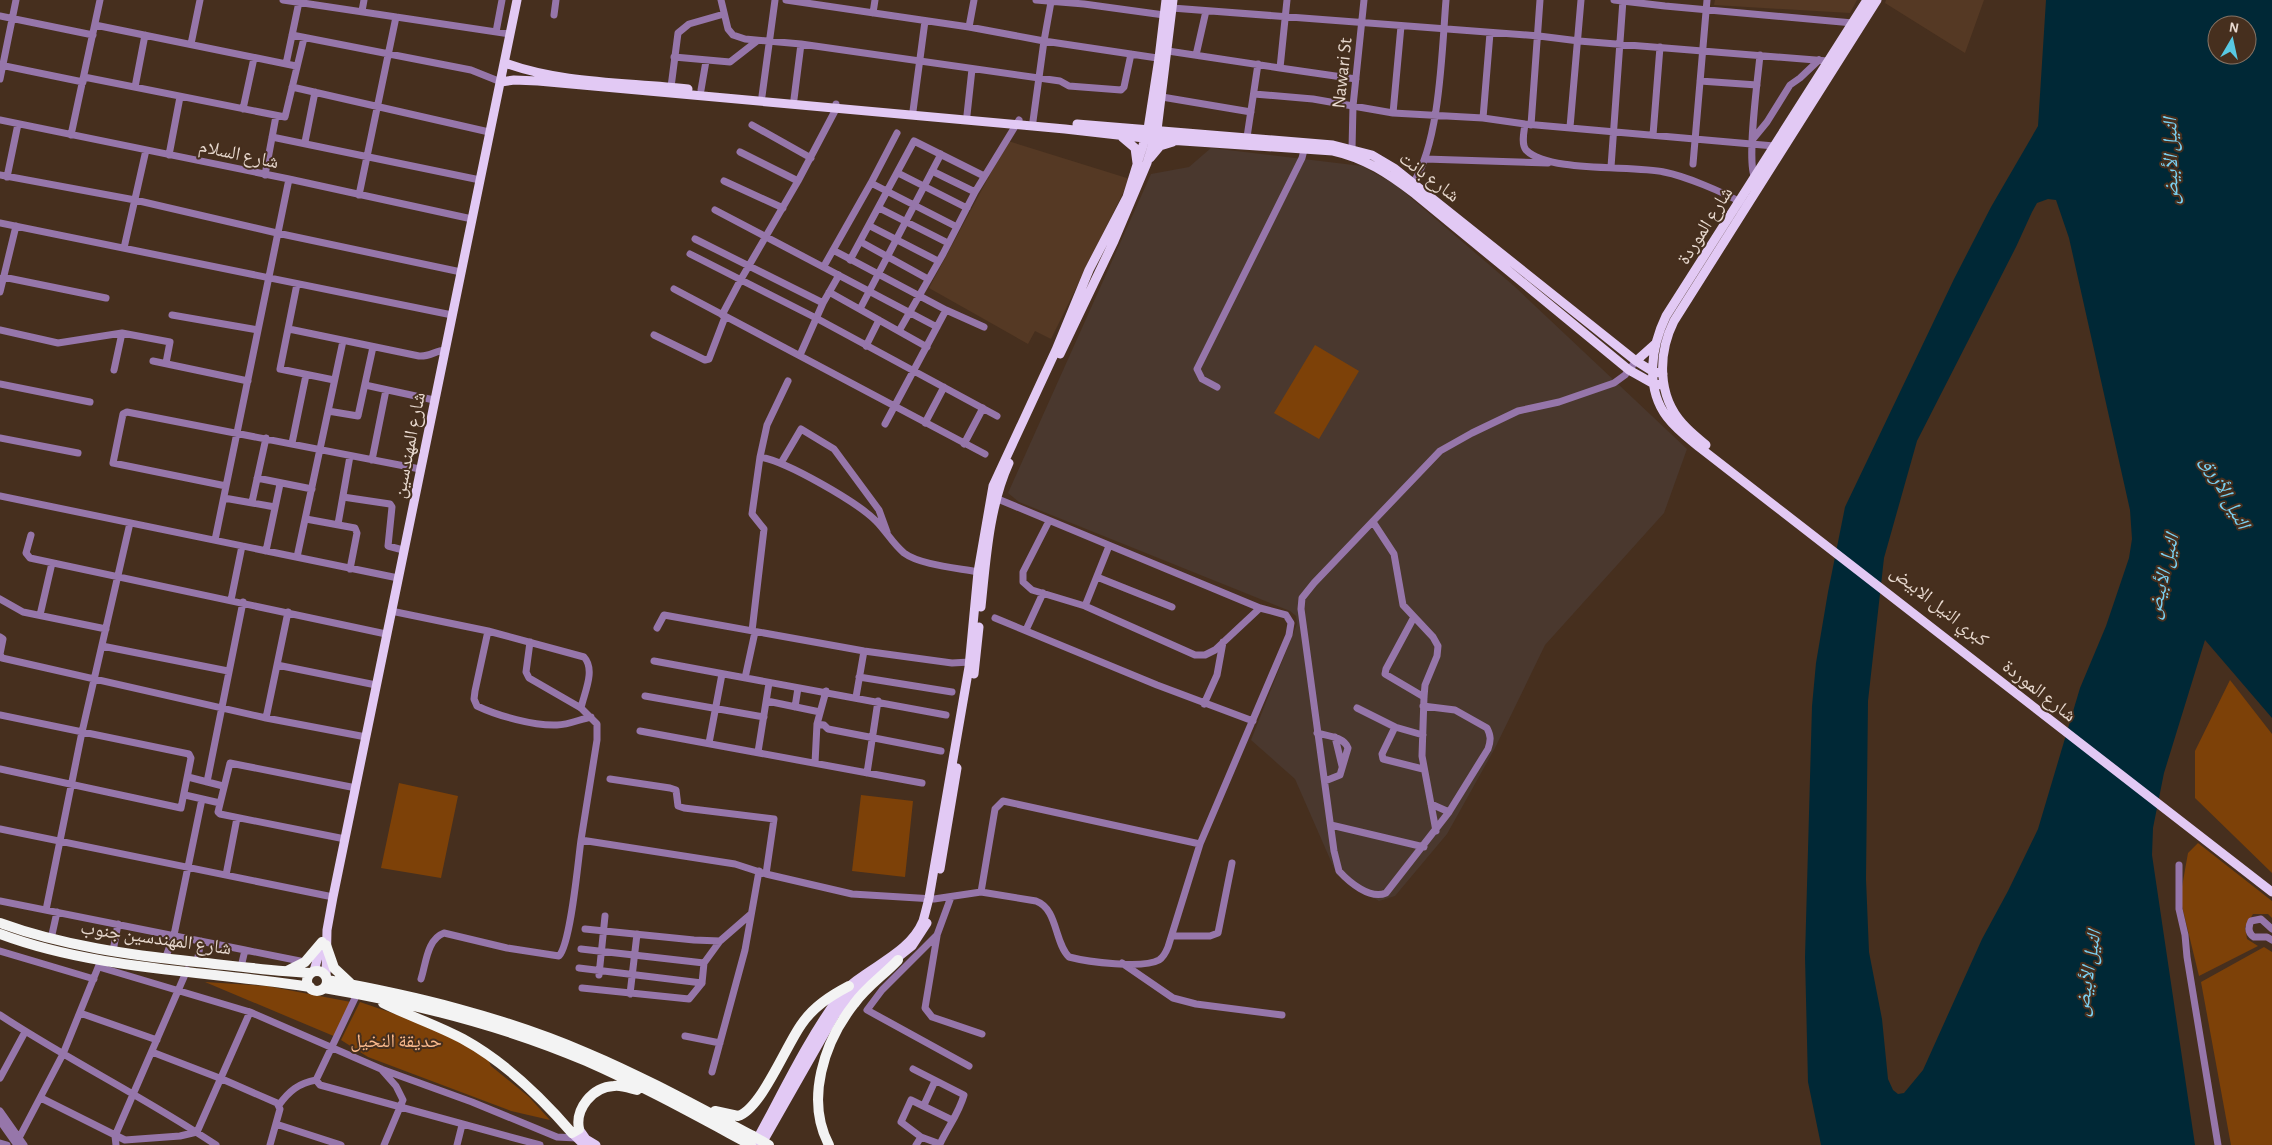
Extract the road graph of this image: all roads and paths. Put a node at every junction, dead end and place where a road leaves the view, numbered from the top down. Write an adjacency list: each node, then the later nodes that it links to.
1 (16, 0): 41 (street)
2 (100, 0): 45 (street)
3 (200, 0): 62 (street)
4 (283, 0): 26 (street)
5 (364, 0): 32 (street)
6 (502, 0): 49 (street)
7 (517, 0): 51 (main road, شارع المهندسين)
8 (556, 0): 36 (street)
9 (721, 0): 35 (street)
10 (775, 0): 57 (street)
11 (786, 0): 34 (street)
12 (876, 0): 34 (street)
13 (974, 0): 47 (street)
14 (1036, 0): 27 (street)
15 (1166, 0): 37 (main road)
16 (1287, 0): 38 (street)
17 (1364, 0): 43 (street, Nawari St)
18 (1446, 0): 48 (street)
19 (1540, 0): 55 (street)
20 (1582, 0): 60 (street)
21 (1614, 0): 22 (street)
22 (1623, 0): 29 (street); 61 (street)
23 (1707, 0): 31 (street)
24 (1867, 0): 44 (main road, شارع الموردة)
25 (1877, 0): 155 (main road, شارع الموردة)
26 (299, 2): 32 (street); 54 (street)
27 (1051, 2): 28 (street); 59 (street)
28 (1084, 2): 37 (street)
29 (1666, 3): 31 (street)
30 (1173, 4): 33 (street); 70 (main road)
31 (1706, 10): 44 (street); 65 (street)
32 (362, 11): 40 (street)
33 (1206, 12): 38 (street); 68 (street)
34 (873, 13): 42 (street)
35 (724, 14): 58 (street); 71 (street)
36 (554, 15)
37 (1164, 15): 70 (main road)
38 (1285, 15): 43 (street); 81 (street)
39 (0, 16): 41 (street)
40 (396, 16): 49 (street); 66 (street)
41 (13, 19): 52 (street); 79 (street)
42 (925, 21): 47 (street); 75 (street)
43 (1362, 22): 46 (street); 86 (street, Nawari St)
44 (1853, 23): 73 (main road, شارع الموردة)
45 (95, 25): 52 (street); 53 (street)
46 (1401, 26): 48 (street); 109 (street)
47 (969, 27): 59 (street)
48 (1444, 29): 50 (street); 112 (street)
49 (496, 32): 51 (street)
50 (1490, 33): 55 (street); 113 (street)
51 (510, 34): 76 (main road, شارع المهندسين)
52 (93, 35): 84 (street)
53 (145, 35): 62 (street); 91 (street)
54 (292, 35): 56 (street); 77 (street)
55 (1539, 36): 60 (street); 119 (street)
56 (304, 38): 66 (street); 80 (street)
57 (769, 40): 58 (street); 63 (street); 98 (street)
58 (757, 41): 74 (street)
59 (1044, 41): 67 (street); 85 (street)
60 (1578, 41): 61 (street); 120 (street)
61 (1619, 43): 64 (street); 121 (street)
62 (191, 44): 72 (street)
63 (801, 44): 75 (street); 101 (street)
64 (1660, 47): 65 (street); 127 (street)
65 (1702, 50): 69 (street); 87 (street)
66 (388, 54): 88 (street); 102 (street)
67 (1131, 54): 70 (street); 85 (street)
68 (1196, 55): 70 (street); 78 (street)
69 (1760, 55): 73 (street); 90 (street)
70 (1165, 56): 100 (main road); 105 (main road)
71 (674, 57): 74 (street); 93 (street)
72 (254, 58): 77 (street); 106 (street)
73 (1824, 60): 133 (street); 135 (main road, شارع الموردة)
74 (706, 61): 94 (street)
75 (918, 61): 82 (street); 107 (street)
76 (505, 63): 88 (main road, شارع المهندسين); 89 (main road)
77 (286, 64): 80 (street)
78 (1258, 64): 81 (street); 97 (street)
79 (1, 65): 83 (street); 84 (street)
80 (296, 66): 92 (street)
81 (1280, 68): 86 (street)
82 (972, 69): 85 (street); 110 (street)
83 (0, 79)
84 (83, 79): 91 (street); 125 (street)
85 (1038, 79): 115 (street)
86 (1356, 79): 104 (street, Nawari St)
87 (1700, 81): 90 (street); 130 (street)
88 (501, 82): 89 (main road); 122 (main road, شارع المهندسين)
89 (608, 84): 93 (main road); 96 (main road)
90 (1757, 85): 133 (street)
91 (135, 87): 99 (street)
92 (292, 87): 95 (street); 111 (street)
93 (671, 87): 96 (main road)
94 (701, 90): 96 (main road); 98 (main road)
95 (316, 92): 102 (street); 132 (street)
96 (689, 92): 103 (main road)
97 (1254, 94): 104 (street); 108 (street)
98 (762, 96): 101 (main road)
99 (180, 97): 106 (street); 140 (street)
100 (1162, 97): 108 (street); 126 (main road)
101 (794, 99): 103 (main road)
102 (376, 106): 122 (street); 141 (street)
103 (836, 106): 107 (main road); 116 (main road); 142 (street)
104 (1353, 106): 109 (street); 136 (street, Nawari St)
105 (1151, 108): 124 (main road); 126 (main road)
106 (243, 109): 111 (street)
107 (913, 111): 110 (main road)
108 (1251, 112): 129 (street)
109 (1393, 113): 112 (street)
110 (967, 115): 116 (main road)
111 (276, 116): 128 (street)
112 (1435, 116): 113 (street); 143 (street)
113 (1483, 118): 119 (street)
114 (0, 120): 117 (street, شارع السلام)
115 (1033, 121): 116 (main road); 124 (main road)
116 (1018, 122): 124 (main road); 153 (street)
117 (18, 124): 125 (street, شارع السلام); 152 (street)
118 (752, 125): 142 (street)
119 (1528, 125): 120 (street); 145 (street)
120 (1570, 128): 121 (street)
121 (1613, 131): 127 (street); 147 (street)
122 (489, 132): 156 (main road, شارع المهندسين)
123 (897, 132): 160 (street)
124 (1120, 132): 126 (main road); 148 (main road)
125 (71, 134): 137 (street, شارع السلام)
126 (1151, 134): 129 (main road, شارع بانت); 131 (main road, شارع بانت); 144 (main road); 148 (main road)
127 (1653, 135): 130 (street)
128 (272, 137): 132 (street); 151 (street)
129 (1247, 137): 134 (main road, شارع بانت)
130 (1696, 137): 133 (street); 146 (street)
131 (1180, 140): 134 (main road, شارع بانت); 144 (main road)
132 (305, 142): 141 (street)
133 (1753, 142): 135 (street); 155 (street)
134 (1306, 146): 136 (main road, شارع بانت); 235 (main road, شارع بانت); 247 (street)
135 (1774, 146): 155 (main road, شارع الموردة)
136 (1352, 149): 159 (main road, شارع بانت)
137 (146, 150): 140 (street, شارع السلام); 165 (street)
138 (740, 152): 158 (street)
139 (941, 154): 149 (street); 150 (street); 153 (street)
140 (169, 155): 151 (street, شارع السلام)
141 (366, 157): 156 (street); 164 (street)
142 (811, 158): 158 (street)
143 (1425, 159): 145 (street); 159 (street)
144 (1147, 163): 229 (main road)
145 (1560, 164): 147 (street)
146 (1693, 164)
147 (1611, 167): 166 (street)
148 (1137, 170): 229 (main road)
149 (932, 171): 161 (street); 163 (street)
150 (898, 173): 161 (street); 162 (street)
151 (265, 174): 154 (street, شارع السلام)
152 (4, 176): 165 (street)
153 (984, 176): 163 (street)
154 (288, 179): 164 (street, شارع السلام); 178 (street)
155 (1758, 179): 166 (main road, شارع الموردة)
156 (480, 180): 172 (main road, شارع المهندسين)
157 (724, 181): 168 (street)
158 (798, 182): 168 (street)
159 (1413, 182): 232 (main road, شارع بانت)
160 (872, 183): 162 (street); 185 (street)
161 (923, 186): 167 (street); 170 (street)
162 (888, 192): 167 (street); 169 (street)
163 (975, 192): 170 (street)
164 (359, 195): 172 (street, شارع السلام)
165 (135, 200): 178 (street); 184 (street)
166 (1743, 204): 224 (main road, شارع الموردة); 238 (main road, شارع الموردة)
167 (914, 205): 173 (street); 177 (street)
168 (783, 208): 179 (street)
169 (879, 208): 173 (street); 176 (street)
170 (967, 208): 177 (street)
171 (715, 210): 179 (street)
172 (472, 219): 192 (main road, شارع المهندسين)
173 (905, 222): 181 (street); 183 (street)
174 (0, 223): 175 (street)
175 (16, 226): 184 (street); 195 (street)
176 (870, 226): 181 (street); 182 (street)
177 (957, 227): 183 (street)
178 (277, 233): 192 (street); 196 (street)
179 (767, 236): 190 (street); 191 (street)
180 (695, 238): 190 (street)
181 (896, 240): 187 (street); 189 (street)
182 (861, 242): 187 (street); 188 (street)
183 (948, 243): 189 (street)
184 (124, 248): 196 (street)
185 (833, 250): 188 (street); 191 (street)
186 (690, 254): 198 (street)
187 (888, 256): 194 (street); 197 (street)
188 (850, 260): 194 (street)
189 (938, 261): 197 (street)
190 (749, 265): 198 (street); 206 (street)
191 (824, 266): 193 (street)
192 (461, 272): 211 (main road, شارع المهندسين)
193 (839, 275): 202 (street); 203 (street)
194 (878, 276): 202 (street); 204 (street)
195 (3, 277): 201 (street); 205 (street)
196 (267, 278): 199 (street); 219 (street)
197 (928, 279): 204 (street)
198 (740, 281): 212 (street); 213 (street)
199 (297, 284): 211 (street); 217 (street)
200 (674, 289): 212 (street)
201 (0, 291)
202 (870, 291): 207 (street); 209 (street)
203 (829, 292): 206 (street); 207 (street)
204 (918, 295): 208 (street); 209 (street)
205 (106, 298)
206 (823, 303): 213 (street)
207 (860, 309): 214 (street)
208 (946, 310): 215 (street); 216 (street)
209 (908, 311): 215 (street); 220 (street)
210 (172, 315): 219 (street)
211 (452, 315): 228 (main road, شارع المهندسين)
212 (723, 316): 222 (street); 230 (street)
213 (816, 318): 225 (street); 230 (street)
214 (879, 320): 220 (street); 225 (street)
215 (937, 327): 227 (street)
216 (984, 327)
217 (290, 329): 223 (street); 239 (street)
218 (0, 330): 221 (street)
219 (258, 330): 241 (street)
220 (899, 330): 227 (street)
221 (122, 333): 233 (street); 234 (street)
222 (654, 335)
223 (343, 341): 226 (street); 240 (street)
224 (1655, 344): 232 (main road); 236 (main road, شارع الموردة)
225 (866, 346): 237 (street)
226 (373, 347): 228 (street); 246 (street)
227 (927, 347): 237 (street)
228 (445, 350): 250 (main road, شارع المهندسين)
229 (1058, 352): 278 (main road)
230 (800, 355): 252 (street)
231 (153, 361): 233 (street)
232 (1636, 362): 235 (street); 236 (main road, شارع بانت)
233 (166, 363): 241 (street)
234 (114, 370)
235 (1629, 370): 244 (main road, شارع بانت); 285 (street)
236 (1652, 371): 238 (main road, شارع بانت); 244 (main road, شارع الموردة)
237 (914, 372): 248 (street); 252 (street)
238 (1663, 374): 245 (main road, شارع الموردة)
239 (306, 375): 240 (street); 261 (street)
240 (334, 380): 254 (street)
241 (248, 381): 258 (street)
242 (788, 381): 267 (street)
243 (0, 384): 251 (street)
244 (1654, 384): 245 (main road, شارع بانت); 270 (main road, شارع الموردة)
245 (1664, 385): 270 (main road, شارع الموردة)
246 (365, 386): 249 (street); 254 (street)
247 (1217, 387)
248 (944, 388): 253 (street); 256 (street)
249 (386, 390): 250 (street); 268 (street)
250 (434, 400): 271 (main road, شارع المهندسين)
251 (90, 402)
252 (896, 407): 256 (street); 257 (street)
253 (983, 408): 255 (street); 262 (street)
254 (328, 411): 263 (street)
255 (997, 416)
256 (925, 423): 262 (street)
257 (885, 424)
258 (238, 432): 260 (street); 274 (street); 274 (street)
259 (0, 438): 264 (street)
260 (266, 438): 261 (street); 272 (street)
261 (292, 443): 263 (street)
262 (964, 444): 265 (street)
263 (319, 449): 266 (street); 275 (street)
264 (78, 454)
265 (985, 454)
266 (350, 456): 268 (street); 277 (street)
267 (760, 457): 269 (street); 317 (street)
268 (372, 460): 271 (street)
269 (781, 463): 288 (street); 288 (street)
270 (1723, 464): 289 (main road, شارع الموردة)
271 (420, 469): 293 (main road, شارع المهندسين)
272 (257, 478): 273 (street); 280 (street)
273 (280, 484): 275 (street); 281 (street)
274 (226, 486): 279 (street)
275 (312, 488): 282 (street)
276 (0, 496): 284 (street)
277 (343, 497): 286 (street); 293 (street)
278 (994, 497): 283 (street); 298 (main road); 403 (main road)
279 (224, 498): 280 (street); 290 (street)
280 (252, 502): 281 (street)
281 (275, 507): 294 (street)
282 (306, 519): 286 (street); 295 (street)
283 (1049, 521): 292 (street); 302 (street)
284 (130, 522): 290 (street); 299 (street)
285 (1373, 522): 312 (street); 361 (street)
286 (338, 524): 297 (street)
287 (31, 535): 296 (street)
288 (888, 535): 298 (street)
289 (1817, 538): 400 (main road, كبري النيل الابيض)
290 (215, 540): 291 (street)
291 (242, 546): 294 (street); 304 (street)
292 (1109, 546): 300 (street); 308 (street)
293 (403, 550): 301 (main road, شارع المهندسين)
294 (266, 551): 295 (street)
295 (297, 557): 297 (street)
296 (52, 563): 299 (street); 311 (street)
297 (350, 569): 301 (street)
298 (978, 572): 326 (main road)
299 (118, 577): 304 (street); 315 (street)
300 (1097, 577): 306 (street); 307 (street)
301 (398, 578): 309 (main road, شارع المهندسين)
302 (1043, 593): 306 (street); 316 (street)
303 (0, 599): 311 (street)
304 (231, 600): 305 (street)
305 (243, 602): 310 (street); 328 (street)
306 (1085, 606): 322 (street)
307 (1172, 607)
308 (1260, 608): 322 (street); 356 (street)
309 (391, 611): 318 (street); 319 (main road, شارع المهندسين)
310 (288, 612): 319 (street); 327 (street)
311 (40, 615): 315 (street)
312 (1414, 617): 340 (street); 340 (street)
313 (995, 618): 316 (street)
314 (657, 628): 317 (street)
315 (106, 629): 323 (street)
316 (1026, 630): 343 (street)
317 (753, 631): 324 (street); 331 (street)
318 (488, 632): 321 (street); 353 (street)
319 (386, 634): 334 (main road, شارع المهندسين)
320 (0, 636): 332 (street)
321 (530, 642): 347 (street); 347 (street)
322 (1223, 642): 343 (street)
323 (102, 646): 328 (street); 332 (street)
324 (864, 651): 326 (street); 330 (street)
325 (654, 660): 329 (street)
326 (970, 662): 403 (main road)
327 (278, 665): 334 (street); 355 (street)
328 (228, 671): 345 (street)
329 (722, 674): 331 (street); 349 (street)
330 (859, 677): 337 (street); 339 (street)
331 (745, 678): 333 (street)
332 (94, 679): 345 (street); 360 (street)
333 (769, 683): 335 (street); 341 (street)
334 (376, 685): 363 (main road, شارع المهندسين)
335 (798, 688): 336 (street); 346 (street)
336 (826, 691): 339 (street); 350 (street)
337 (952, 692)
338 (645, 696): 349 (street)
339 (856, 697): 342 (street)
340 (1424, 697): 344 (street)
341 (767, 701): 346 (street); 354 (street)
342 (878, 701): 352 (street); 364 (street)
343 (1204, 704): 356 (street)
344 (1424, 706): 362 (street); 384 (street)
345 (221, 707): 355 (street); 375 (street)
346 (795, 707): 350 (street)
347 (581, 708): 353 (street)
348 (1357, 708): 358 (street)
349 (716, 709): 354 (street); 365 (street)
350 (820, 712): 357 (street)
351 (0, 714): 360 (street)
352 (946, 715)
353 (592, 717): 390 (street)
354 (764, 717): 367 (street)
355 (266, 718): 363 (street)
356 (1253, 721): 392 (street)
357 (817, 724): 364 (street); 368 (street)
358 (1394, 727): 362 (street); 370 (street)
359 (640, 731): 365 (street)
360 (82, 732): 372 (street); 377 (street)
361 (1317, 733): 374 (street); 374 (street)
362 (1423, 735): 370 (street)
363 (366, 736): 379 (main road, شارع المهندسين)
364 (872, 737): 366 (street); 371 (street)
365 (709, 744): 367 (street)
366 (941, 751)
367 (758, 752): 368 (street)
368 (815, 763): 371 (street)
369 (0, 769): 377 (street)
370 (1423, 769): 383 (street)
371 (867, 773): 376 (street)
372 (188, 777): 375 (street); 380 (street)
373 (610, 780): 397 (street)
374 (1325, 781): 386 (street)
375 (208, 782): 378 (street)
376 (922, 783)
377 (72, 784): 380 (street); 391 (street)
378 (223, 786): 379 (street); 382 (street)
379 (356, 788): 389 (main road, شارع المهندسين)
380 (185, 795): 381 (street)
381 (202, 799): 382 (street); 396 (street)
382 (220, 803): 385 (street)
383 (1431, 804): 384 (street); 388 (street)
384 (1449, 812): 388 (street)
385 (237, 818): 389 (street); 398 (street)
386 (1331, 825): 393 (street); 393 (street)
387 (0, 829): 391 (street)
388 (1436, 831): 393 (street)
389 (345, 840): 401 (main road, شارع المهندسين)
390 (581, 840): 397 (street); 446 (street)
391 (60, 841): 396 (street); 405 (street)
392 (1200, 844): 399 (street); 417 (street)
393 (1424, 847)
394 (1232, 862): 417 (street)
395 (2179, 865): 511 (street)
396 (187, 867): 398 (street); 415 (street)
397 (763, 873): 403 (street); 407 (street)
398 (226, 875): 401 (street)
399 (982, 892): 402 (street); 437 (street)
400 (2272, 892)
401 (333, 897): 423 (main road, شارع المهندسين)
402 (952, 897): 403 (street); 416 (street)
403 (931, 899): 432 (main road); 450 (main road)
404 (0, 901): 405 (street)
405 (46, 910): 406 (street)
406 (57, 912): 410 (street); 420 (street)
407 (752, 913): 422 (street); 464 (street)
408 (605, 916): 413 (street)
409 (0, 923): 420 (highway, شارع المهندسين جنوب)
410 (118, 924): 415 (street); 427 (street)
411 (2271, 928): 419 (street)
412 (585, 929): 413 (street)
413 (604, 930): 414 (street); 428 (street)
414 (637, 934): 422 (street); 429 (street)
415 (174, 935): 421 (street); 431 (street)
416 (937, 935): 461 (street); 468 (street)
417 (1172, 936): 437 (street)
418 (1, 937): 435 (highway, شارع المهندسين جنوب)
419 (2269, 938)
420 (51, 939): 427 (highway, شارع المهندسين جنوب)
421 (201, 941): 425 (street); 433 (street)
422 (720, 941): 436 (street)
423 (324, 944): 434 (highway); 442 (main road); 447 (main road); 452 (highway)
424 (581, 949): 428 (street)
425 (244, 950): 434 (street); 438 (street)
426 (0, 951): 445 (street)
427 (113, 951): 430 (highway, شارع المهندسين جنوب)
428 (601, 951): 429 (street); 443 (street)
429 (634, 954): 436 (street); 444 (street)
430 (127, 958): 431 (highway, شارع المهندسين جنوب); 435 (highway, شارع المهندسين جنوب); 440 (highway, شارع المهندسين جنوب)
431 (165, 959): 433 (highway, شارع المهندسين جنوب)
432 (898, 960): 507 (main road); 509 (highway)
433 (197, 962): 438 (highway, شارع المهندسين جنوب)
434 (305, 962): 441 (highway)
435 (99, 963): 445 (street); 453 (street)
436 (704, 963): 448 (street)
437 (1122, 963): 459 (street)
438 (240, 967): 441 (highway, شارع المهندسين جنوب)
439 (579, 968): 443 (street)
440 (187, 970): 449 (highway, شارع المهندسين جنوب); 453 (street)
441 (285, 972): 442 (highway, شارع المهندسين جنوب)
442 (312, 972): 447 (highway); 449 (highway)
443 (599, 973): 444 (street)
444 (634, 974): 448 (street); 454 (street)
445 (94, 979): 457 (street)
446 (422, 979)
447 (326, 982): 449 (highway); 452 (highway)
448 (702, 983): 454 (street)
449 (310, 986)
450 (849, 986): 479 (highway); 493 (main road)
451 (582, 988): 454 (street)
452 (355, 989): 455 (highway); 465 (street); 479 (highway)
453 (178, 990): 456 (street); 463 (street)
454 (630, 994)
455 (368, 996): 478 (highway); 489 (highway)
456 (250, 1012): 465 (street); 473 (street)
457 (80, 1013): 463 (street); 467 (street)
458 (0, 1015): 460 (street)
459 (1282, 1015)
460 (25, 1032): 467 (street); 472 (street)
461 (982, 1034)
462 (685, 1036): 464 (street)
463 (157, 1040): 466 (street)
464 (720, 1043): 471 (street)
465 (332, 1048): 469 (street); 474 (street)
466 (152, 1052): 473 (street); 476 (street)
467 (63, 1054): 476 (street); 477 (street)
468 (970, 1066)
469 (381, 1069): 482 (street); 489 (street)
470 (913, 1069): 475 (street)
471 (712, 1072)
472 (0, 1078)
473 (222, 1079): 480 (street); 488 (street)
474 (316, 1080): 480 (street); 482 (street)
475 (935, 1081): 481 (street); 484 (street)
476 (133, 1093): 488 (street); 490 (street)
477 (42, 1098): 490 (street); 492 (street)
478 (662, 1098): 489 (highway); 493 (highway)
479 (679, 1098): 493 (highway)
480 (279, 1105): 486 (street)
481 (924, 1105): 484 (street); 491 (street)
482 (401, 1107): 487 (street); 502 (street)
483 (0, 1111): 492 (street)
484 (952, 1120): 495 (street)
485 (0, 1121): 492 (street)
486 (276, 1124): 500 (street); 501 (street)
487 (462, 1125): 503 (street); 504 (street)
488 (197, 1132): 490 (street); 499 (street)
489 (576, 1134): 505 (main road); 506 (main road)
490 (115, 1136): 498 (street)
491 (921, 1137): 495 (street); 510 (street)
492 (18, 1142): 497 (street)
493 (752, 1142): 508 (highway, bridge)
494 (0, 1143): 496 (street)
495 (933, 1143)
496 (7, 1145)
497 (24, 1145)
498 (116, 1145)
499 (216, 1145)
500 (270, 1145)
501 (341, 1145)
502 (384, 1145)
503 (457, 1145)
504 (540, 1145)
505 (584, 1145)
506 (596, 1145)
507 (761, 1145)
508 (769, 1145)
509 (829, 1145)
510 (916, 1145)
511 (2218, 1145)

